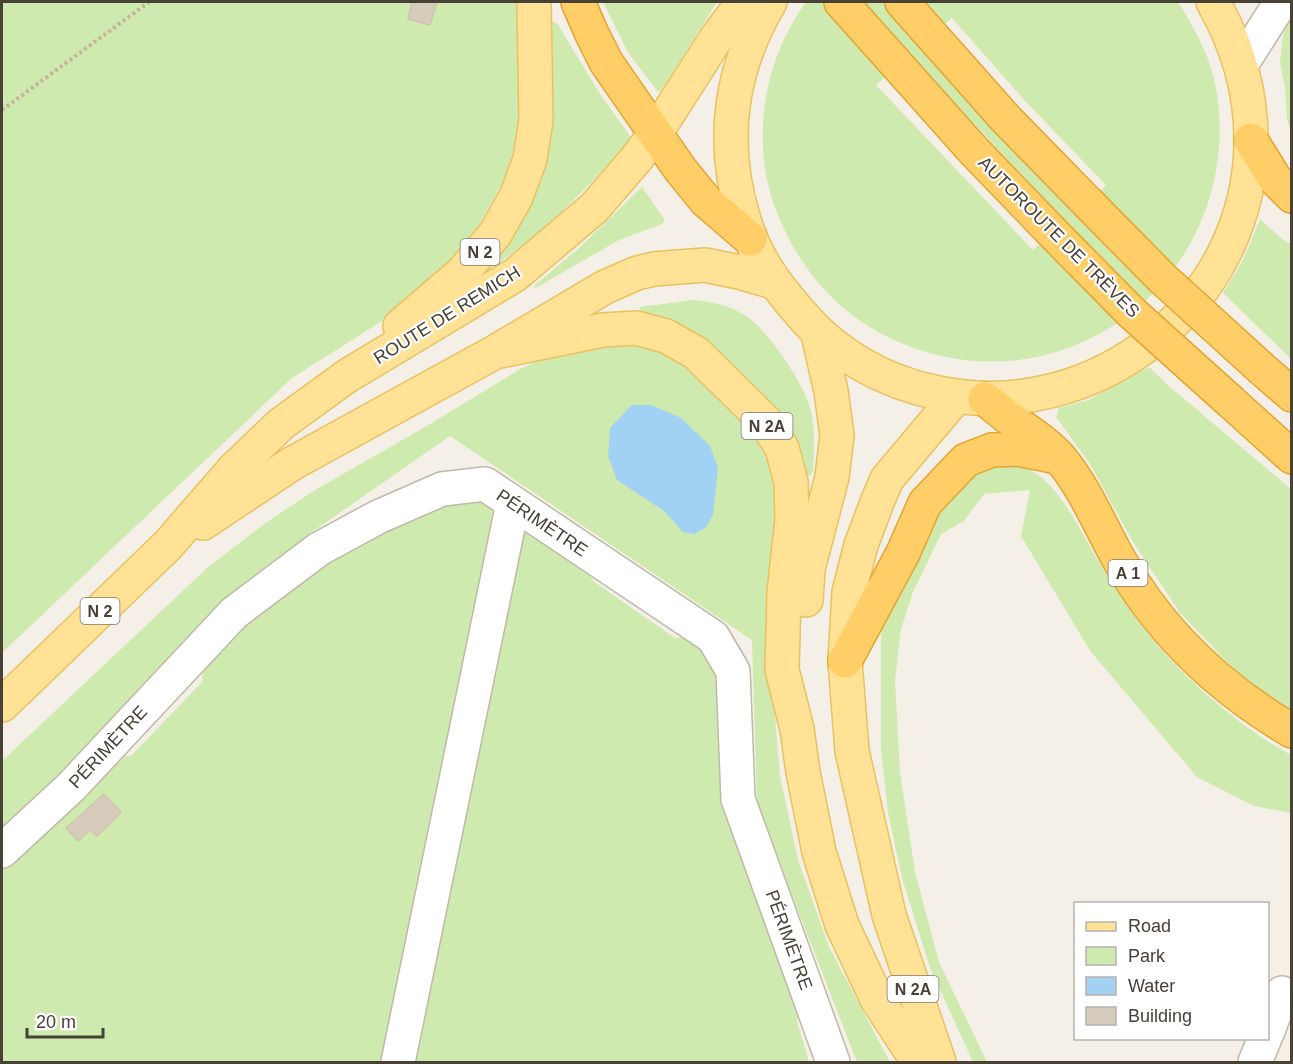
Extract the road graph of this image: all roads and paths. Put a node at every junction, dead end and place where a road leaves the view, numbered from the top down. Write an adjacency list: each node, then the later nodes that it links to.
1 (149, 2): 11 (path)
2 (534, 2): 21 (main road, N 2)
3 (578, 2): 12 (highway)
4 (743, 2): 12 (main road, ROUTE DE REMICH / N 2)
5 (770, 2): 15 (main road)
6 (841, 2): 22 (highway, AUTOROUTE DE TRÈVES, bridge)
7 (902, 2): 19 (highway, bridge)
8 (1213, 2): 10 (main road)
9 (1281, 2): 10 (street)
10 (1241, 65): 13 (main road)
11 (2, 110)
12 (655, 134): 15 (highway); 21 (main road, ROUTE DE REMICH / N 2)
13 (1251, 140): 14 (highway); 20 (main road)
14 (1292, 196)
15 (750, 239): 16 (main road)
16 (773, 282): 17 (main road); 18 (main road, ROUTE DE REMICH / N 2)
17 (818, 334): 20 (main road); 28 (main road, N 2A)
18 (495, 352): 25 (main road, ROUTE DE REMICH / N 2); 28 (main road, N 2A)
19 (1292, 395)
20 (971, 398): 23 (highway, A 1); 26 (main road, N 2A)
21 (281, 424): 25 (main road, ROUTE DE REMICH / N 2)
22 (1292, 457)
23 (1059, 458): 26 (highway); 29 (highway, A 1)
24 (513, 503): 30 (street, PÉRIMÈTRE); 34 (street); 35 (street, PÉRIMÈTRE)
25 (168, 545): 27 (main road, ROUTE DE REMICH / N 2)
26 (845, 661): 37 (main road, N 2A)
27 (2, 705)
28 (797, 729): 36 (main road, N 2A)
29 (1292, 731)
30 (2, 851)
31 (1282, 993): 32 (street)
32 (1269, 1028)
33 (1264, 1040): 38 (street)
34 (398, 1062)
35 (833, 1062)
36 (918, 1062)
37 (939, 1062)
38 (1255, 1062)

